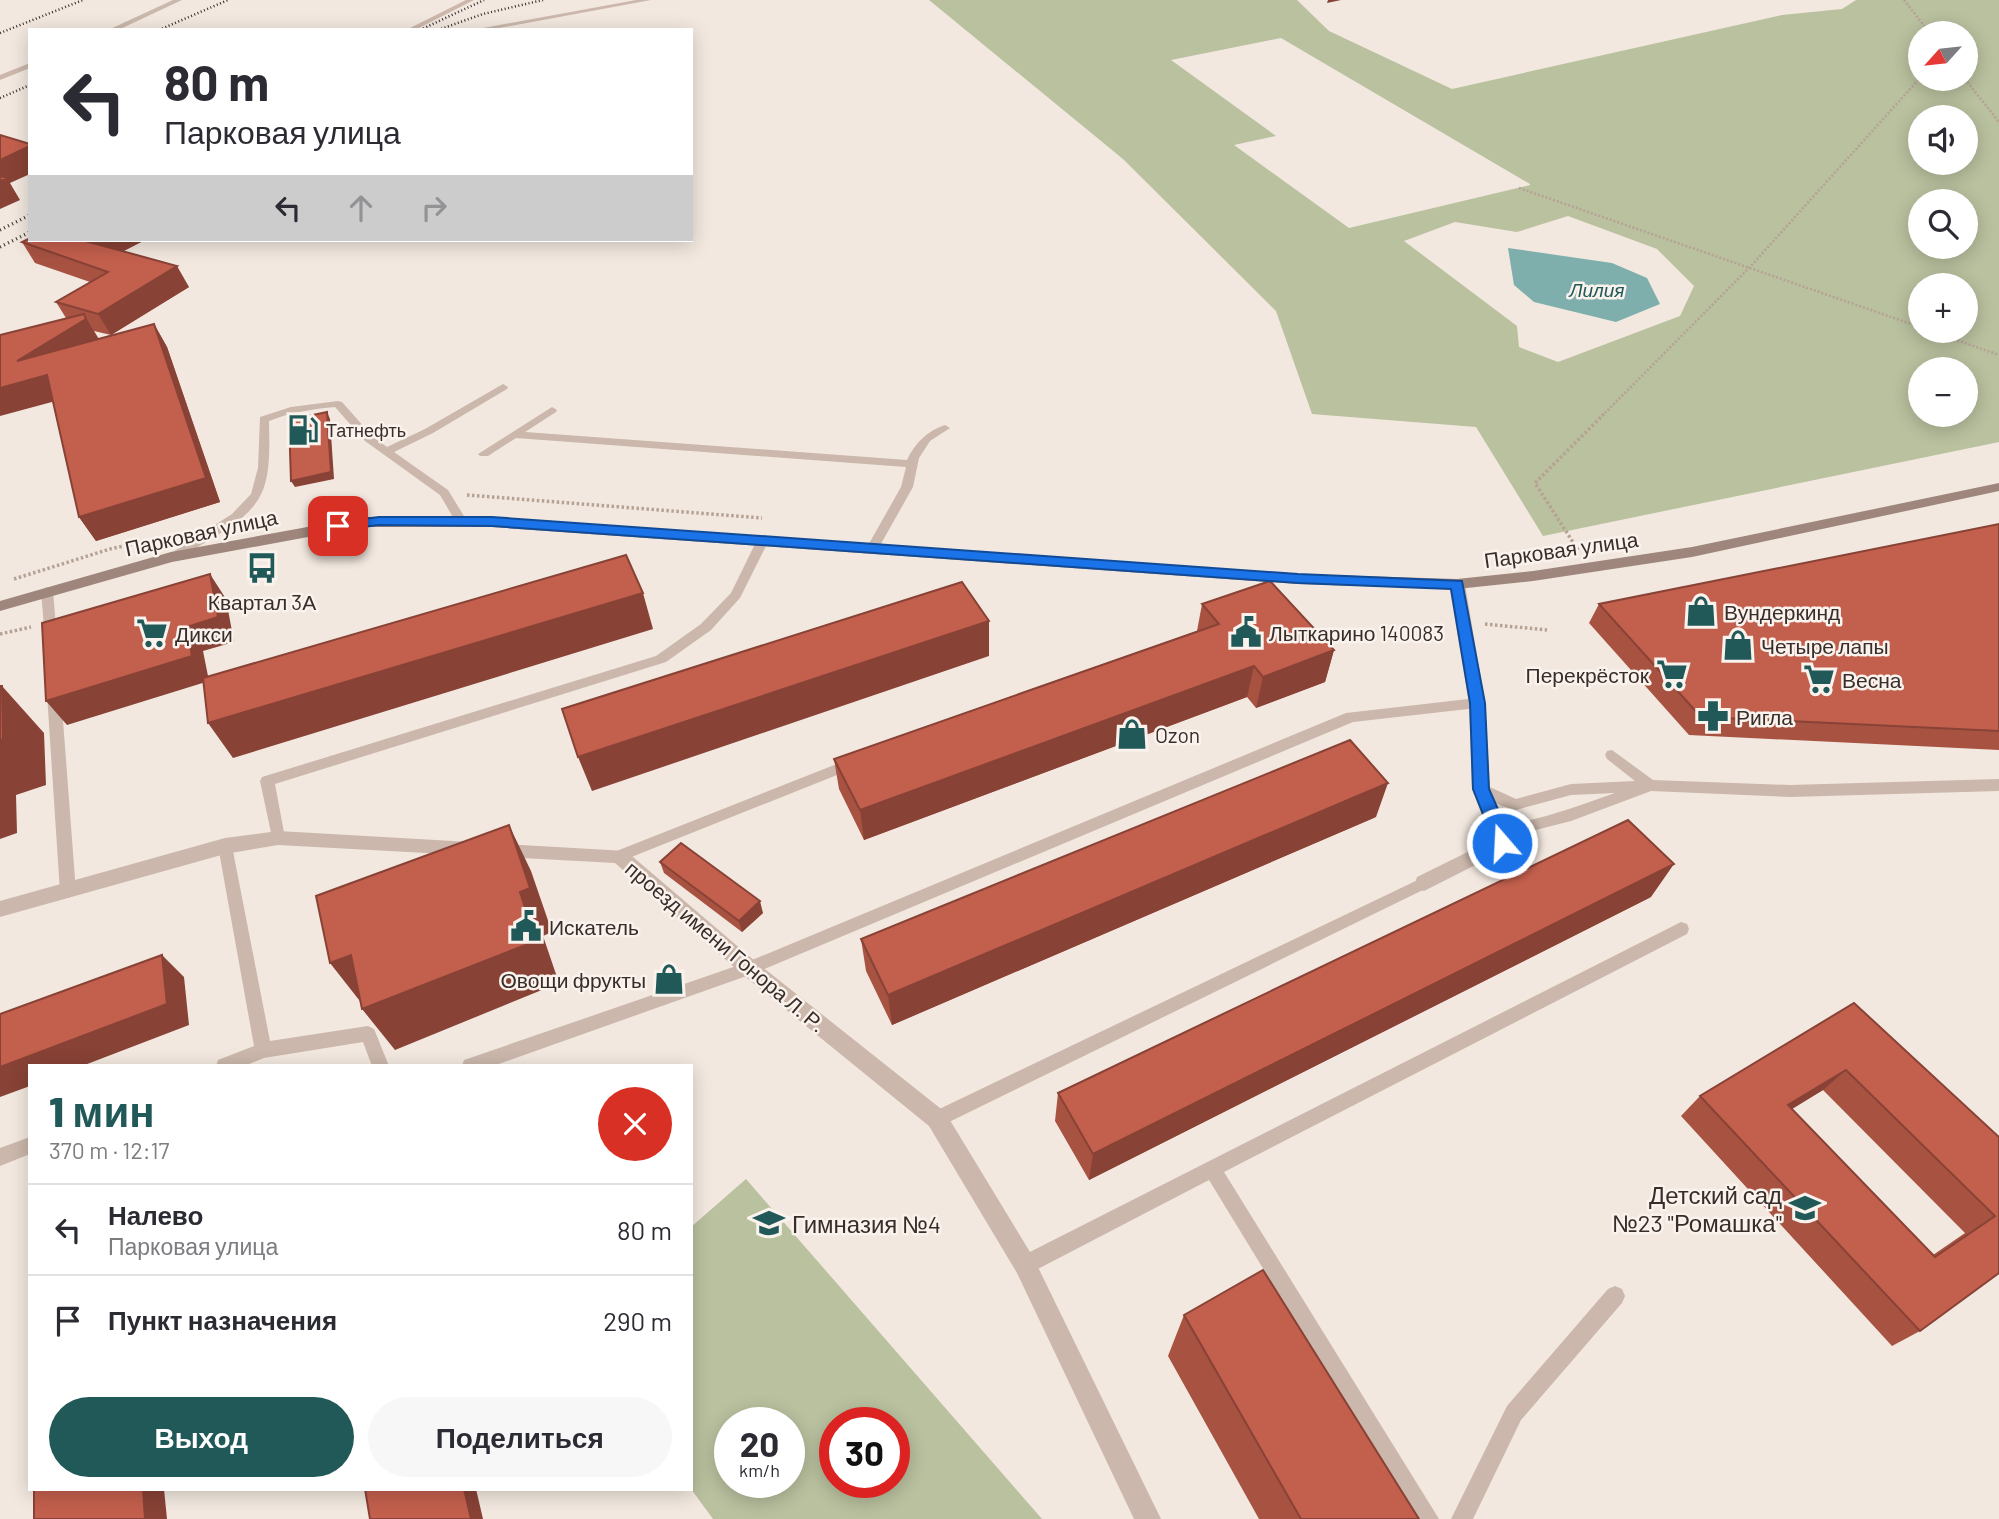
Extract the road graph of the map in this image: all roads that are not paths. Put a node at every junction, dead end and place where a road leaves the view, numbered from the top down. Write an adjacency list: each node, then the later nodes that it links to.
1 (179, 0): 4 (lane)
2 (471, 0): 5 (lane)
3 (648, 0): 6 (lane)
4 (116, 28)
5 (413, 28)
6 (487, 28)
7 (28, 66): 8 (lane)
8 (0, 78)
9 (503, 387): 13 (lane)
10 (552, 410): 12 (lane)
11 (945, 428): 15 (lane)
12 (514, 435): 14 (lane); 15 (lane)
13 (386, 452): 17 (lane); 20 (lane)
14 (484, 454)
15 (911, 464): 19 (lane)
16 (1999, 487): 21 (main road, Парковая улица)
17 (461, 521): 18 (main road, Парковая улица); 20 (main road, Парковая улица)
18 (762, 542): 19 (main road, Парковая улица); 31 (lane)
19 (872, 549): 21 (main road, Парковая улица)
20 (171, 557): 22 (main road, Парковая улица)
21 (1457, 584): 24 (street)
22 (47, 591): 23 (main road, Парковая улица); 35 (lane)
23 (0, 606)
24 (1478, 703): 29 (street); 38 (lane)
25 (1612, 755): 27 (lane)
26 (861, 759): 33 (lane)
27 (1650, 785): 28 (lane); 29 (lane); 30 (lane)
28 (1999, 785)
29 (1481, 789): 30 (street)
30 (1498, 827): 34 (street)
31 (278, 838): 32 (street, проезд имени Гонора Л. Р.); 33 (street, проезд имени Гонора Л. Р.)
32 (225, 846): 35 (street, проезд имени Гонора Л. Р.); 39 (lane)
33 (619, 856): 38 (street, проезд имени Гонора Л. Р.)
34 (1424, 883): 43 (lane)
35 (68, 892): 36 (street, проезд имени Гонора Л. Р.)
36 (0, 909)
37 (1681, 929): 46 (lane)
38 (749, 968): 42 (lane); 43 (street, проезд имени Гонора Л. Р.)
39 (263, 1050): 40 (lane); 41 (lane)
40 (229, 1064)
41 (380, 1064)
42 (476, 1064)
43 (937, 1119): 47 (street, проезд имени Гонора Л. Р.)
44 (28, 1145): 45 (lane)
45 (0, 1157)
46 (1212, 1169): 47 (lane); 50 (lane)
47 (1025, 1265): 49 (street, проезд имени Гонора Л. Р.)
48 (1615, 1296): 51 (lane)
49 (1148, 1519)
50 (1429, 1519)
51 (1462, 1519)

